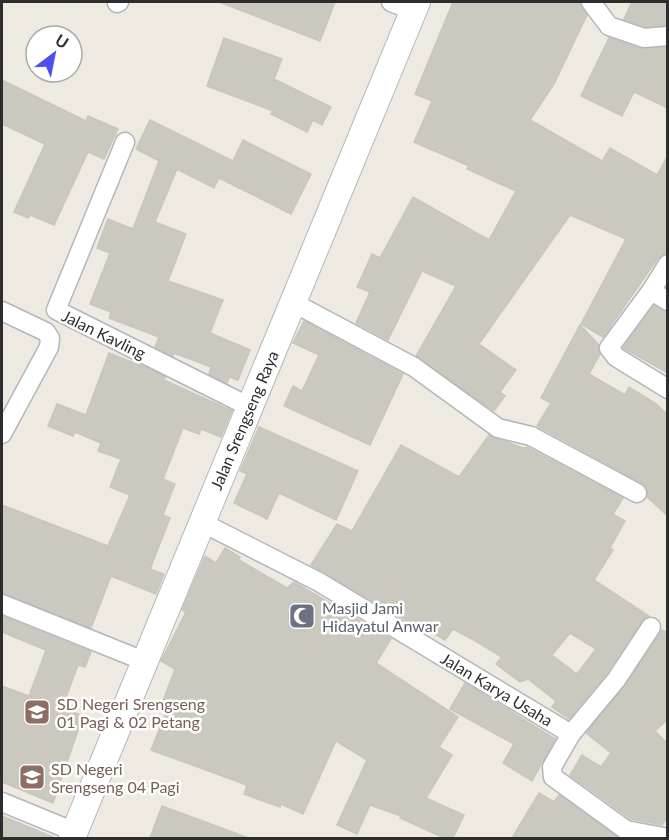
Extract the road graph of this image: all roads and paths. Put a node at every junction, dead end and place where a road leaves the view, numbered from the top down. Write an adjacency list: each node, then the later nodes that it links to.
1 (591, 2): 3 (street)
2 (408, 5): 8 (main road, Jalan Srengseng Raya)
3 (668, 36)
4 (125, 142): 11 (street, Jalan Kavling)
5 (668, 264): 6 (street)
6 (651, 291): 7 (street); 10 (street)
7 (668, 301)
8 (294, 303): 11 (main road, Jalan Srengseng Raya); 13 (street)
9 (2, 311): 12 (street)
10 (668, 390)
11 (250, 407): 14 (main road, Jalan Srengseng Raya)
12 (2, 434)
13 (637, 493)
14 (201, 522): 17 (main road, Jalan Srengseng Raya); 18 (street, Jalan Karya Usaha)
15 (2, 604): 17 (street)
16 (651, 627): 18 (street)
17 (144, 662): 20 (main road, Jalan Srengseng Raya)
18 (571, 734): 21 (street, Jalan Karya Usaha)
19 (2, 802): 20 (street)
20 (73, 835)
21 (668, 838)

